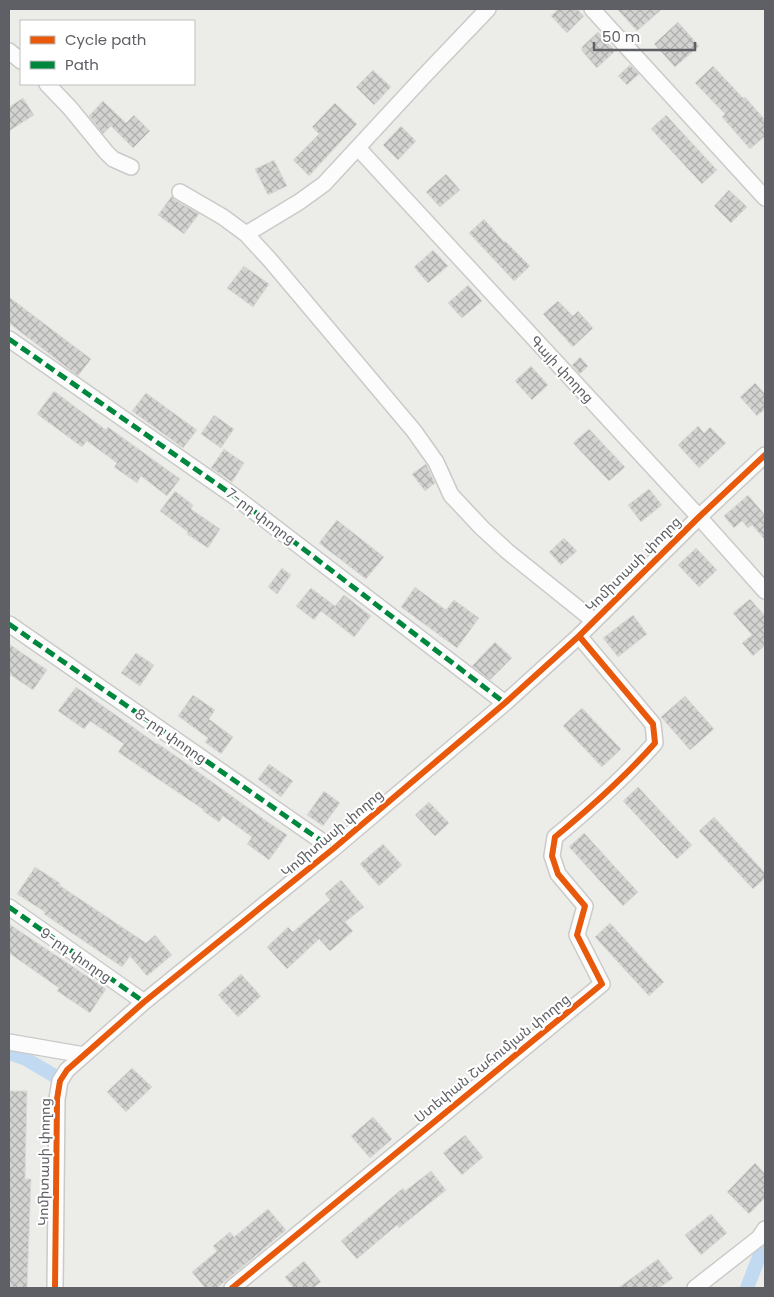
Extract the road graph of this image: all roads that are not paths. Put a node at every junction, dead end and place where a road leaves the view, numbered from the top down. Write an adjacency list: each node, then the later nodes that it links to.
1 (488, 9): 6 (street)
2 (592, 9): 9 (street)
3 (9, 51): 4 (street)
4 (20, 60)
5 (48, 85): 7 (street)
6 (358, 148): 10 (street); 13 (street, Գայի փողոց)
7 (131, 167)
8 (180, 192): 10 (street)
9 (765, 198)
10 (246, 234): 15 (street)
11 (9, 339): 18 (street, 7-րդ փողոց)
12 (765, 455): 13 (street, Կոմիտասի փողոց)
13 (699, 517): 14 (street, Գայի փողոց); 15 (street, Կոմիտասի փողոց)
14 (765, 591)
15 (594, 621): 17 (street, Կոմիտասի փողոց)
16 (9, 624): 19 (street, 8-րդ փողոց)
17 (579, 636): 18 (street, Կոմիտասի փողոց); 26 (street, Ստեփան Շահումյան փողոց)
18 (506, 703): 19 (street, Կոմիտասի փողոց)
19 (333, 849): 21 (street, Կոմիտասի փողոց)
20 (9, 907): 21 (street, 9-րդ փողոց)
21 (144, 1002): 23 (street, Կոմիտասի փողոց)
22 (9, 1042): 23 (street)
23 (84, 1055): 25 (street, Կոմիտասի փողոց)
24 (765, 1230): 27 (street)
25 (55, 1288)
26 (232, 1288)
27 (695, 1288)

